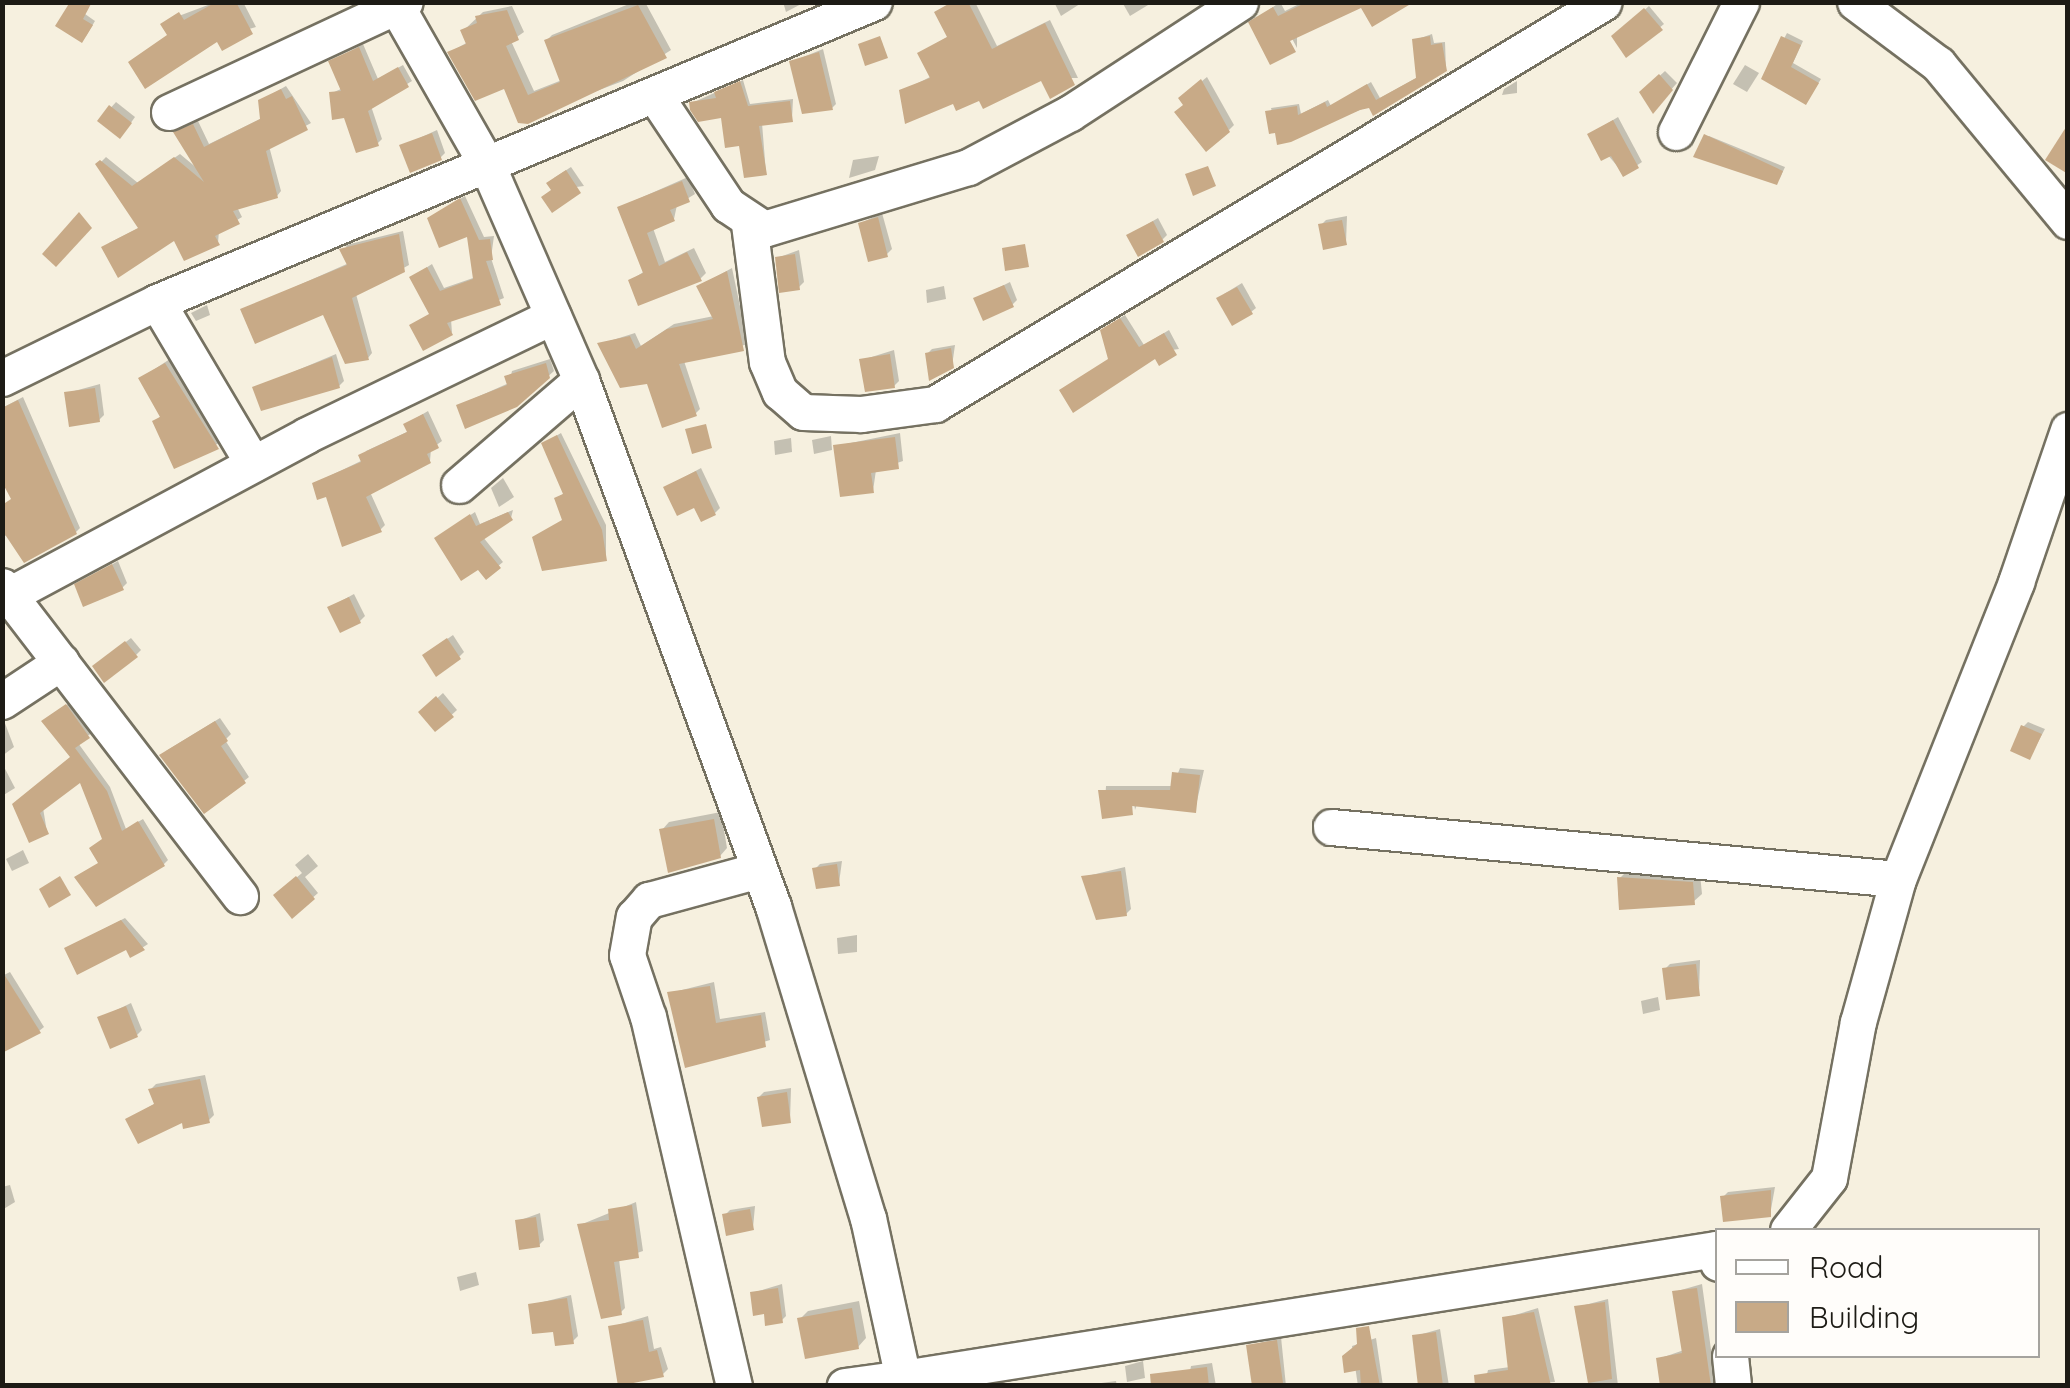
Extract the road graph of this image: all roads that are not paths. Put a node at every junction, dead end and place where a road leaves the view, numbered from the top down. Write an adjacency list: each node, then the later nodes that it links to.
1 (874, 2): 7 (street)
2 (1240, 2): 12 (street)
3 (1604, 2): 12 (street)
4 (1741, 2): 9 (street)
5 (1855, 2): 11 (street)
6 (398, 4): 8 (street); 10 (street)
7 (656, 97): 10 (street); 12 (street)
8 (170, 112)
9 (1676, 132)
10 (488, 167): 13 (street); 14 (street)
11 (2068, 221)
12 (749, 224)
13 (156, 302): 15 (street); 18 (street)
14 (554, 316): 16 (street); 18 (street)
15 (2, 378)
16 (581, 380): 19 (street); 24 (street)
17 (2068, 430): 25 (street)
18 (253, 464): 20 (street)
19 (459, 484)
20 (6, 590): 21 (street)
21 (61, 662): 22 (street); 26 (street)
22 (2, 702)
23 (1331, 827): 25 (street)
24 (759, 870): 30 (street); 31 (street)
25 (1898, 879): 27 (street)
26 (240, 896)
27 (1790, 1228)
28 (1715, 1253): 30 (street)
29 (1730, 1358): 33 (street)
30 (904, 1382): 32 (street)
31 (734, 1386)
32 (845, 1386)
33 (1734, 1386)

